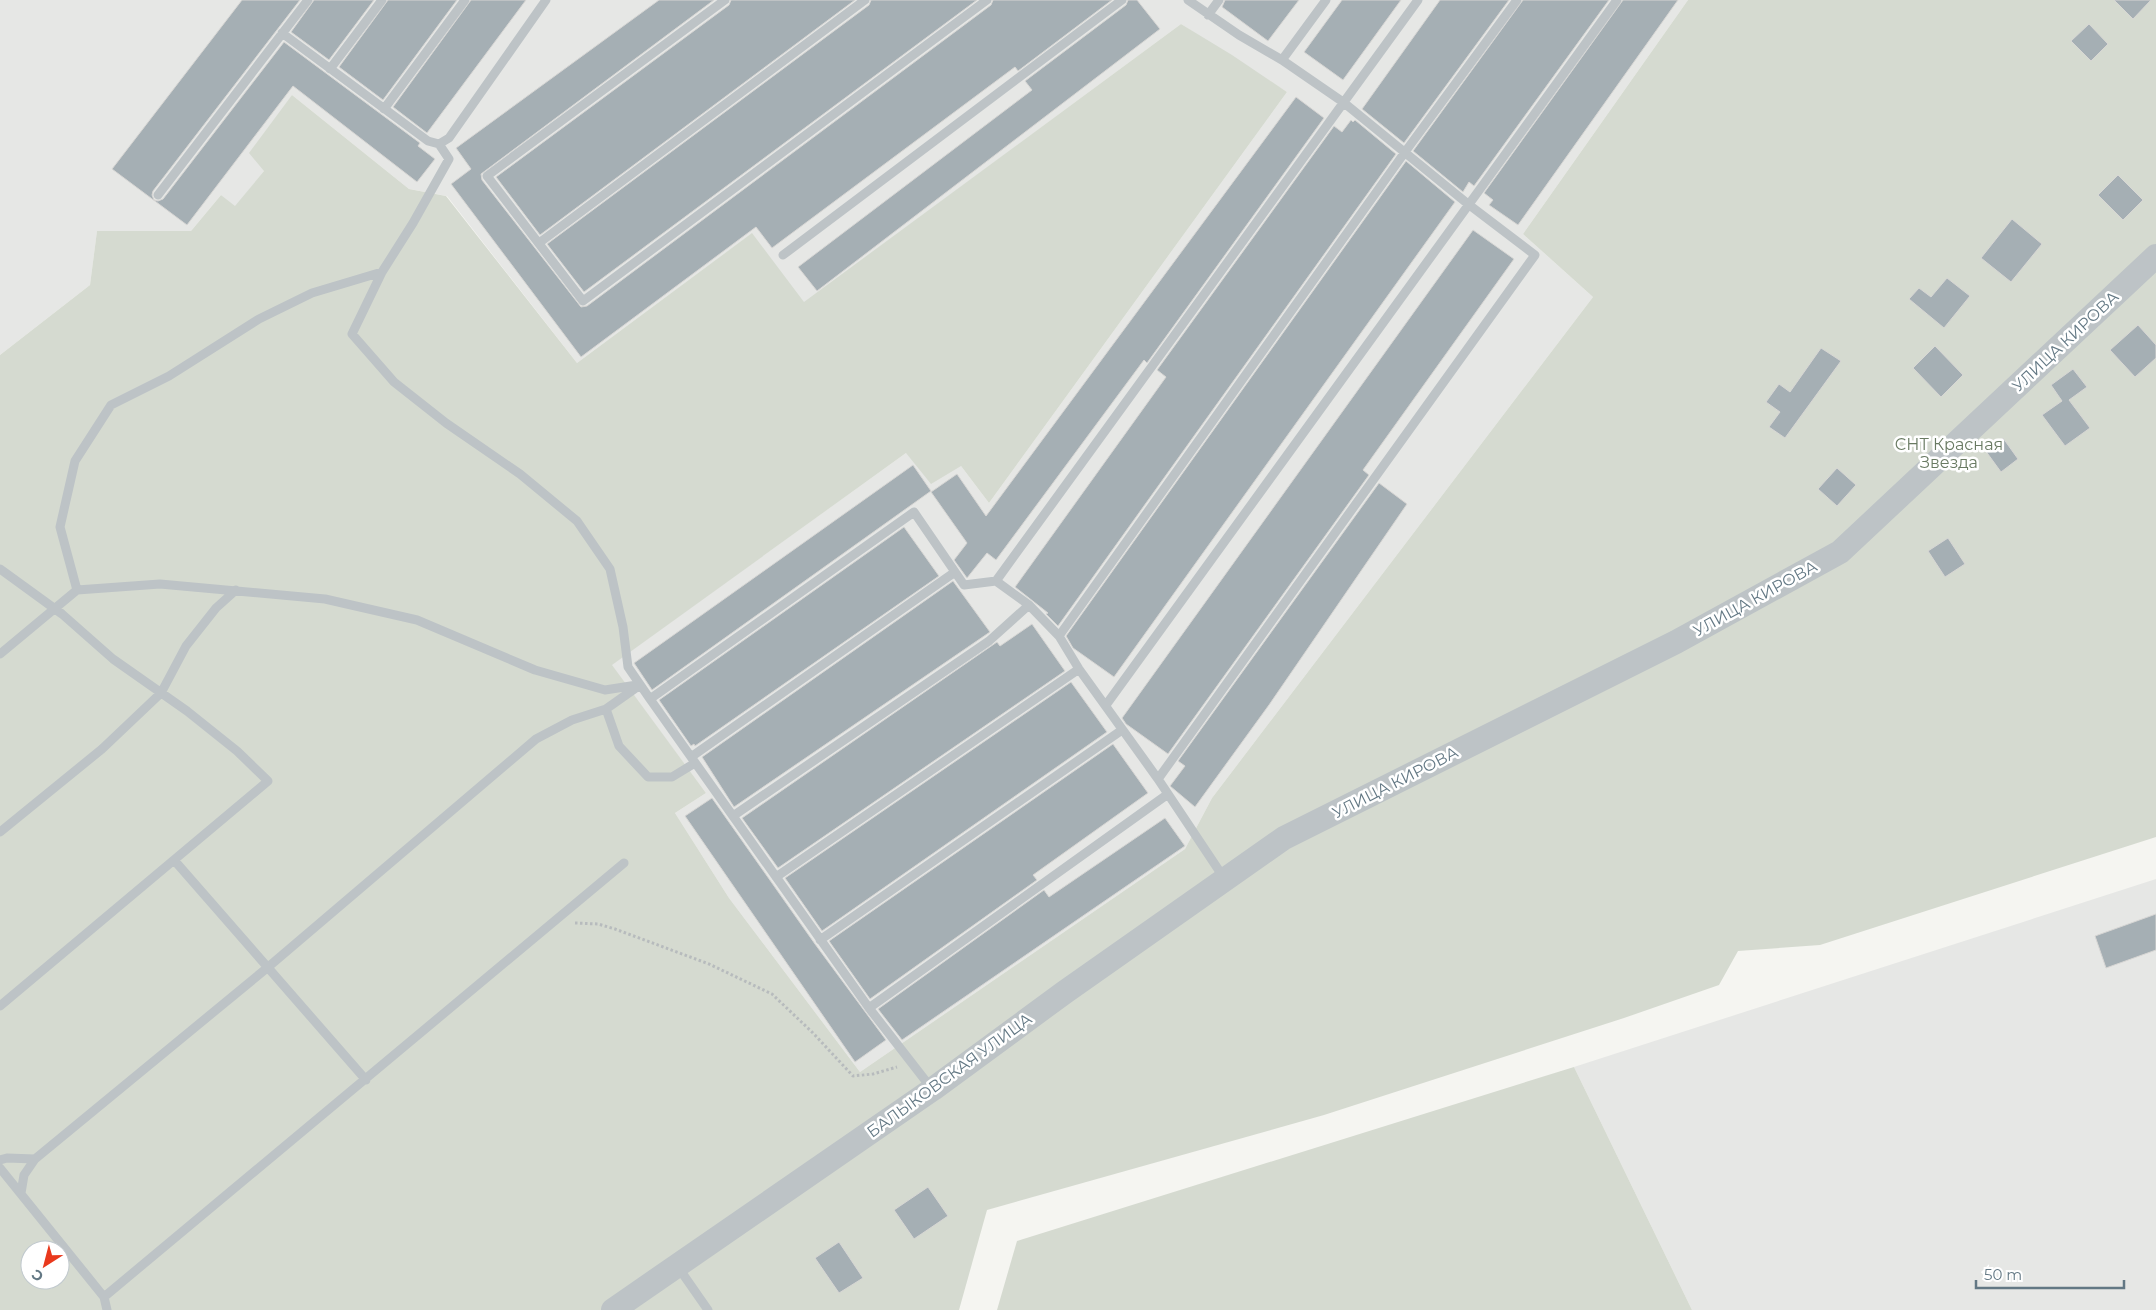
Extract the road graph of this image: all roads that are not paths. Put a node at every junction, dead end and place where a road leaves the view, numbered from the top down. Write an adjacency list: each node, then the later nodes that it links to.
1 (308, 0): 16 (lane)
2 (382, 0): 18 (lane)
3 (465, 0): 20 (lane)
4 (546, 0): 21 (lane)
5 (725, 0): 25 (lane)
6 (865, 0): 25 (lane)
7 (987, 0): 25 (lane)
8 (1122, 0): 26 (lane)
9 (1188, 0): 15 (lane)
10 (1219, 0): 15 (lane)
11 (1326, 0): 17 (lane)
12 (1418, 0): 19 (lane)
13 (1517, 0): 22 (lane)
14 (1617, 0): 24 (lane)
15 (1208, 15): 17 (lane)
16 (282, 33): 18 (lane); 23 (lane)
17 (1282, 60): 19 (lane)
18 (330, 69): 20 (lane)
19 (1343, 102): 22 (lane); 31 (lane)
20 (384, 109): 21 (lane)
21 (439, 144): 28 (lane)
22 (1405, 152): 24 (lane); 36 (lane)
23 (158, 195)
24 (1468, 204): 42 (lane); 46 (lane)
25 (539, 243)
26 (783, 255)
27 (2156, 256): 50 (street, УЛИЦА КИРОВА)
28 (382, 272): 32 (lane); 39 (lane)
29 (0, 569): 35 (lane)
30 (955, 572): 31 (lane); 41 (lane); 45 (lane)
31 (996, 581): 34 (lane)
32 (77, 590): 33 (lane); 35 (lane)
33 (236, 590): 39 (lane); 40 (lane)
34 (1029, 605): 36 (lane); 48 (lane)
35 (55, 608): 37 (lane); 40 (lane)
36 (1059, 636): 38 (lane)
37 (0, 654)
38 (1079, 668): 42 (lane); 53 (lane)
39 (640, 685): 41 (lane); 43 (lane)
40 (161, 693): 49 (lane); 51 (lane)
41 (650, 699): 45 (lane)
42 (1106, 705): 44 (lane)
43 (606, 709): 45 (lane); 56 (lane)
44 (1122, 730): 46 (lane); 55 (lane)
45 (693, 760): 48 (lane)
46 (1158, 780): 47 (lane)
47 (1168, 794): 54 (lane); 58 (lane)
48 (732, 816): 53 (lane)
49 (0, 832)
50 (1284, 838): 54 (street, БАЛЫКОВСКАЯ УЛИЦА)
51 (174, 860): 56 (lane); 57 (lane)
52 (624, 863): 59 (lane)
53 (776, 877): 55 (lane)
54 (1224, 879): 60 (street, БАЛЫКОВСКАЯ УЛИЦА)
55 (820, 940): 58 (lane)
56 (267, 968): 59 (lane); 61 (lane)
57 (0, 1006)
58 (868, 1008): 60 (lane)
59 (366, 1080): 66 (lane)
60 (933, 1089): 65 (street, БАЛЫКОВСКАЯ УЛИЦА)
61 (35, 1159): 62 (lane); 64 (lane)
62 (0, 1160)
63 (0, 1168): 64 (lane)
64 (21, 1192): 66 (lane)
65 (676, 1265): 68 (street, БАЛЫКОВСКАЯ УЛИЦА); 69 (lane)
66 (104, 1297): 67 (lane)
67 (107, 1310)
68 (613, 1310)
69 (708, 1310)

